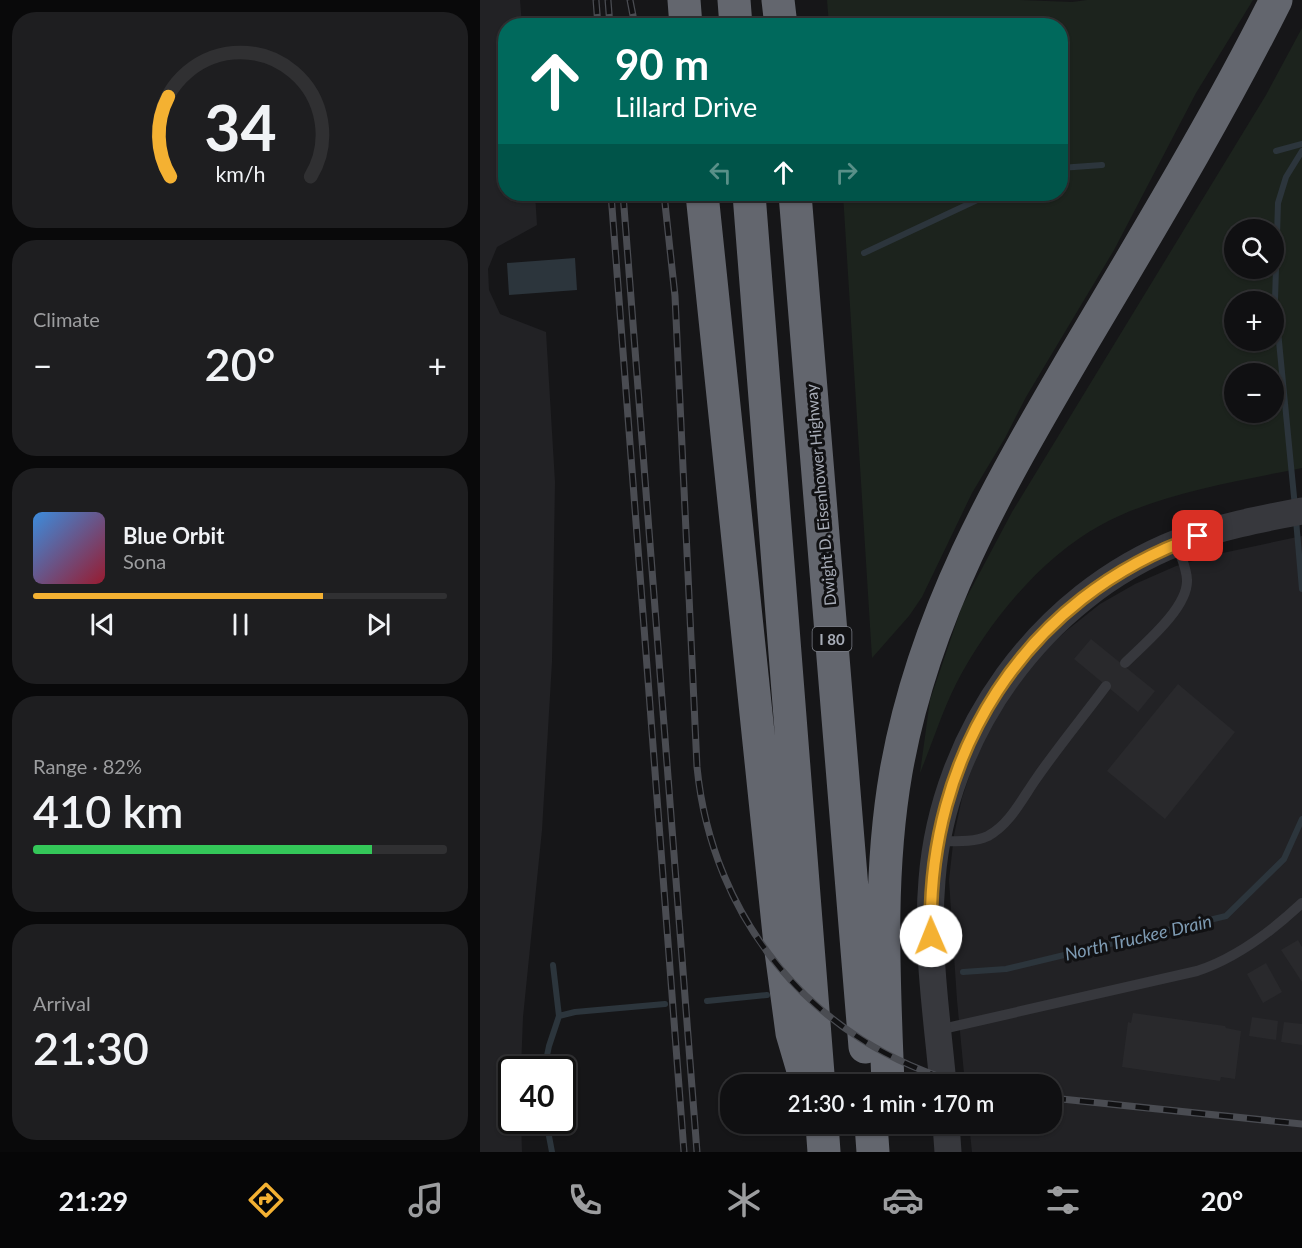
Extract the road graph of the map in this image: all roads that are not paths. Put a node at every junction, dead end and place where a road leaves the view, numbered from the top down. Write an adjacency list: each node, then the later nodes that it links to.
1 (684, 0): 5 (highway)
2 (734, 0): 6 (highway)
3 (778, 0): 7 (highway)
4 (1276, 0): 21 (highway)
5 (685, 18)
6 (735, 18)
7 (780, 18)
8 (703, 201): 18 (highway)
9 (750, 201): 19 (highway)
10 (796, 201): 20 (highway, Dwight D. Eisenhower Highway / I 80)
11 (1294, 512): 12 (street)
12 (1177, 543): 13 (lane); 15 (street)
13 (1125, 663)
14 (1106, 686): 15 (lane)
15 (937, 842): 17 (street)
16 (1302, 903): 17 (lane)
17 (938, 1030): 22 (street)
18 (804, 1074)
19 (818, 1074)
20 (866, 1074)
21 (888, 1074)
22 (941, 1074)
23 (872, 1134): 26 (highway)
24 (890, 1134): 27 (highway)
25 (947, 1134): 28 (street)
26 (873, 1152)
27 (891, 1152)
28 (948, 1152)

